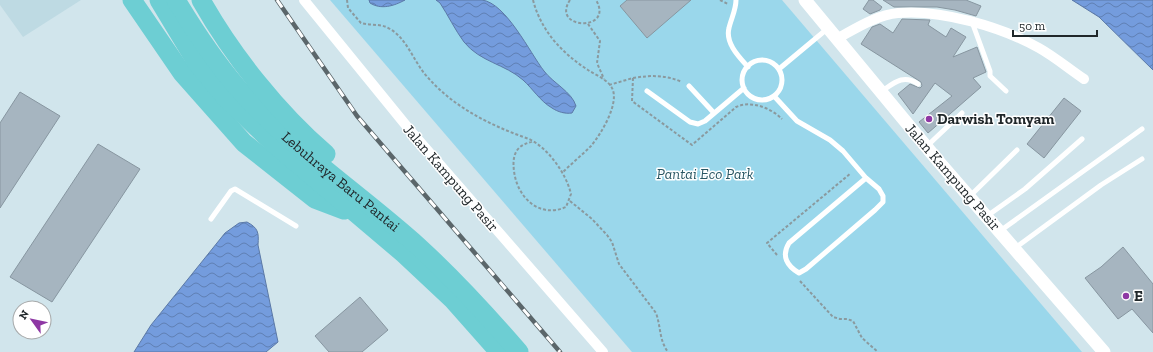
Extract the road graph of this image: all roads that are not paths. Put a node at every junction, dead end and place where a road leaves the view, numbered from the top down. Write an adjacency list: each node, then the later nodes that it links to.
1 (132, 0): 30 (highway)
2 (159, 0): 10 (highway, Lebuhraya Baru Pantai)
3 (176, 0): 10 (highway, Lebuhraya Baru Pantai)
4 (201, 0): 30 (highway)
5 (304, 0): 38 (street, Jalan Kampung Pasir)
6 (736, 0): 11 (lane)
7 (806, 0): 9 (street, Jalan Kampung Pasir)
8 (972, 22): 9 (street); 13 (street); 18 (lane)
9 (832, 34): 12 (lane); 19 (street, Jalan Kampung Pasir)
10 (204, 58): 30 (highway, Lebuhraya Baru Pantai)
11 (748, 67): 12 (lane); 16 (lane)
12 (779, 69): 20 (lane)
13 (1084, 79)
14 (918, 84): 19 (lane)
15 (689, 86): 21 (lane)
16 (744, 88): 20 (lane); 21 (lane)
17 (647, 91): 21 (lane)
18 (1006, 91)
19 (880, 92): 25 (street, Jalan Kampung Pasir)
20 (774, 96): 28 (lane)
21 (714, 113)
22 (962, 113): 25 (lane)
23 (1142, 129): 34 (lane)
24 (1082, 139): 31 (lane)
25 (926, 146): 29 (street, Jalan Kampung Pasir)
26 (1017, 150): 29 (lane)
27 (1142, 159): 35 (lane)
28 (866, 178): 28 (lane)
29 (969, 196): 31 (street, Jalan Kampung Pasir)
30 (365, 211): 36 (highway, Lebuhraya Baru Pantai); 37 (highway, Lebuhraya Baru Pantai)
31 (987, 216): 34 (street, Jalan Kampung Pasir)
32 (211, 219): 33 (lane)
33 (296, 226)
34 (1000, 231): 35 (street, Jalan Kampung Pasir)
35 (1015, 248): 39 (street, Jalan Kampung Pasir)
36 (499, 352)
37 (519, 352)
38 (603, 352)
39 (1104, 352)

